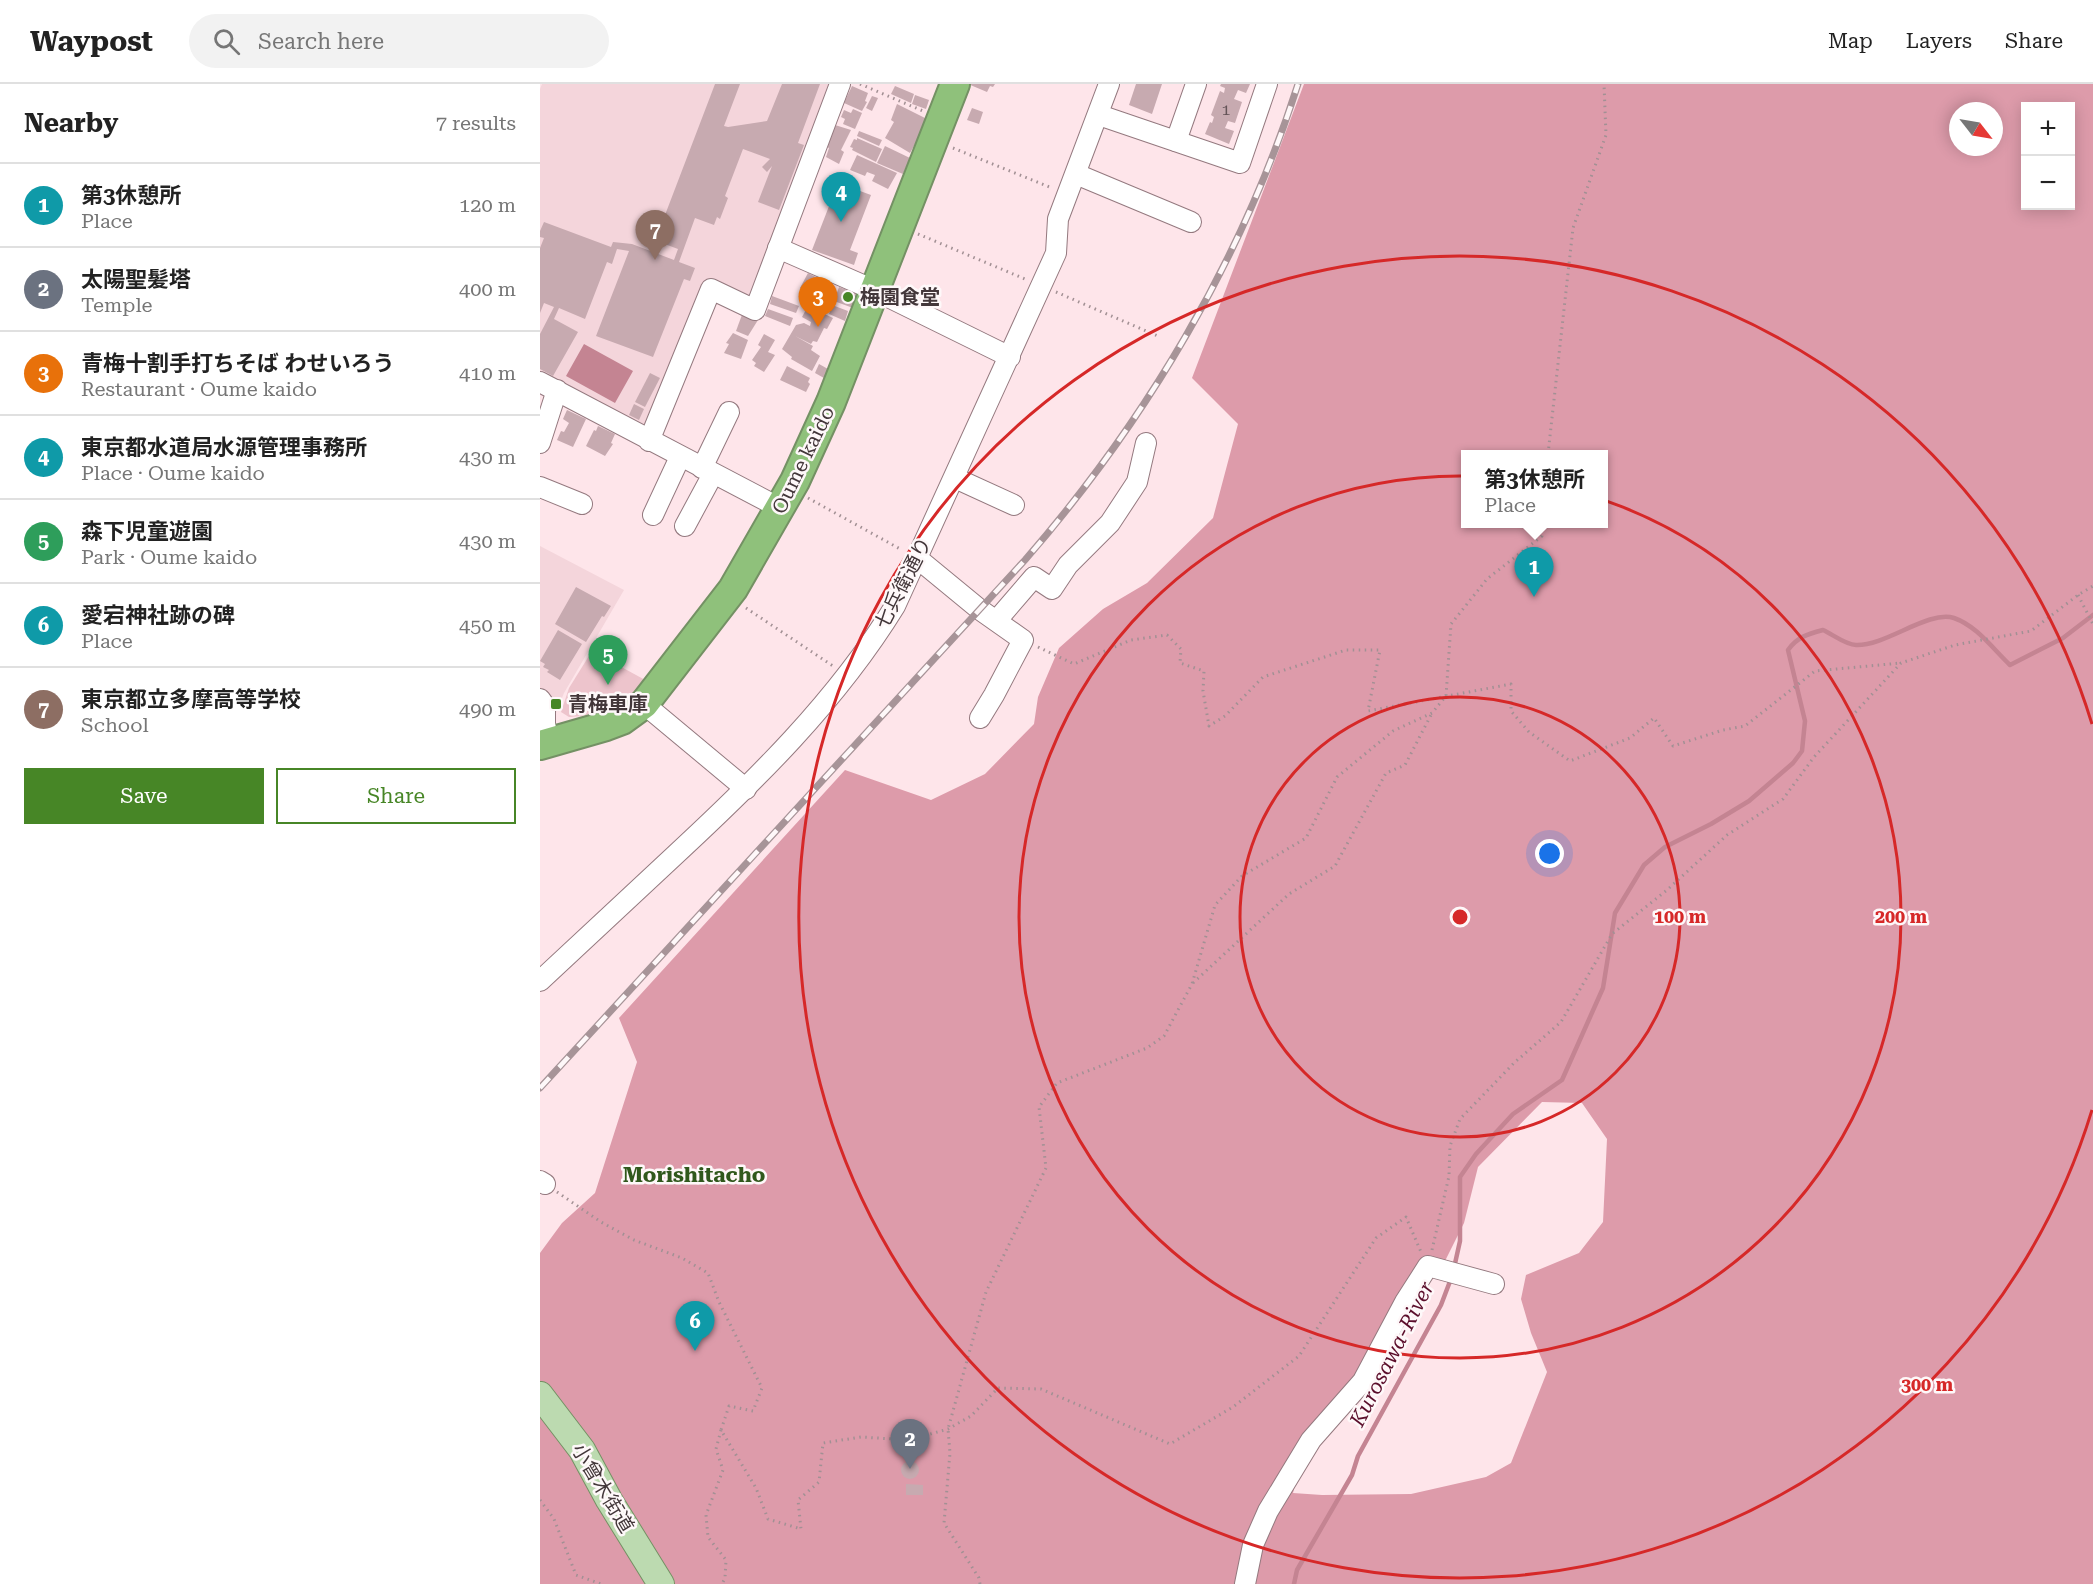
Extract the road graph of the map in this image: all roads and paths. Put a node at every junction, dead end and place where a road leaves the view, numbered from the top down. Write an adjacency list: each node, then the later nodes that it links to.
1 (840, 84): 14 (street)
2 (860, 84): 9 (path)
3 (955, 84): 9 (highway, Oume kaido)
4 (1109, 84): 8 (street, 七兵衛通り)
5 (1196, 84): 10 (street)
6 (1268, 84): 10 (street)
7 (1604, 84): 22 (path)
8 (1099, 115): 10 (street); 11 (street, 七兵衛通り)
9 (937, 129): 12 (path); 15 (highway, Oume kaido)
10 (1176, 141)
11 (1076, 174): 12 (street, 七兵衛通り); 13 (street)
12 (1068, 195): 16 (street, 七兵衛通り)
13 (1191, 222)
14 (778, 248): 15 (street); 19 (street)
15 (874, 291): 16 (street); 27 (highway, Oume kaido)
16 (1010, 357): 25 (street, 七兵衛通り)
17 (548, 386): 19 (street); 20 (street)
18 (729, 412): 24 (street)
19 (649, 441): 23 (street)
20 (540, 443)
21 (1146, 443): 37 (street)
22 (1548, 450)
23 (680, 457): 24 (street); 30 (street)
24 (708, 471): 27 (street); 31 (street)
25 (955, 478): 29 (street); 33 (street, 七兵衛通り)
26 (540, 487): 28 (street)
27 (785, 499): 33 (path); 36 (highway, Oume kaido)
28 (582, 504)
29 (1014, 505)
30 (653, 515)
31 (685, 526)
32 (1543, 528): 42 (path)
33 (917, 558): 37 (street); 41 (street, 七兵衛通り)
34 (2093, 586): 35 (path)
35 (2078, 595): 38 (path); 40 (path)
36 (728, 596): 41 (path); 44 (highway, Oume kaido)
37 (997, 620): 39 (street)
38 (2093, 624)
39 (1023, 640): 42 (path); 46 (street)
40 (1900, 663): 42 (path); 52 (path)
41 (847, 675): 48 (street, 七兵衛通り)
42 (1446, 696): 45 (path)
43 (540, 699): 47 (street)
44 (644, 704): 47 (highway, Oume kaido); 48 (street)
45 (1432, 713): 50 (path); 50 (path)
46 (980, 718)
47 (544, 743)
48 (746, 789): 49 (street, 七兵衛通り)
49 (540, 981)
50 (1192, 984): 55 (path)
51 (543, 1183): 56 (path)
52 (1435, 1268): 53 (street); 55 (path); 62 (street)
53 (1494, 1284)
54 (540, 1395): 59 (main road, 小曾木街道)
55 (948, 1429): 56 (path); 61 (path)
56 (721, 1430): 60 (path)
57 (540, 1500): 58 (path)
58 (601, 1584)
59 (662, 1584)
60 (722, 1584)
61 (980, 1584)
62 (1245, 1584)

